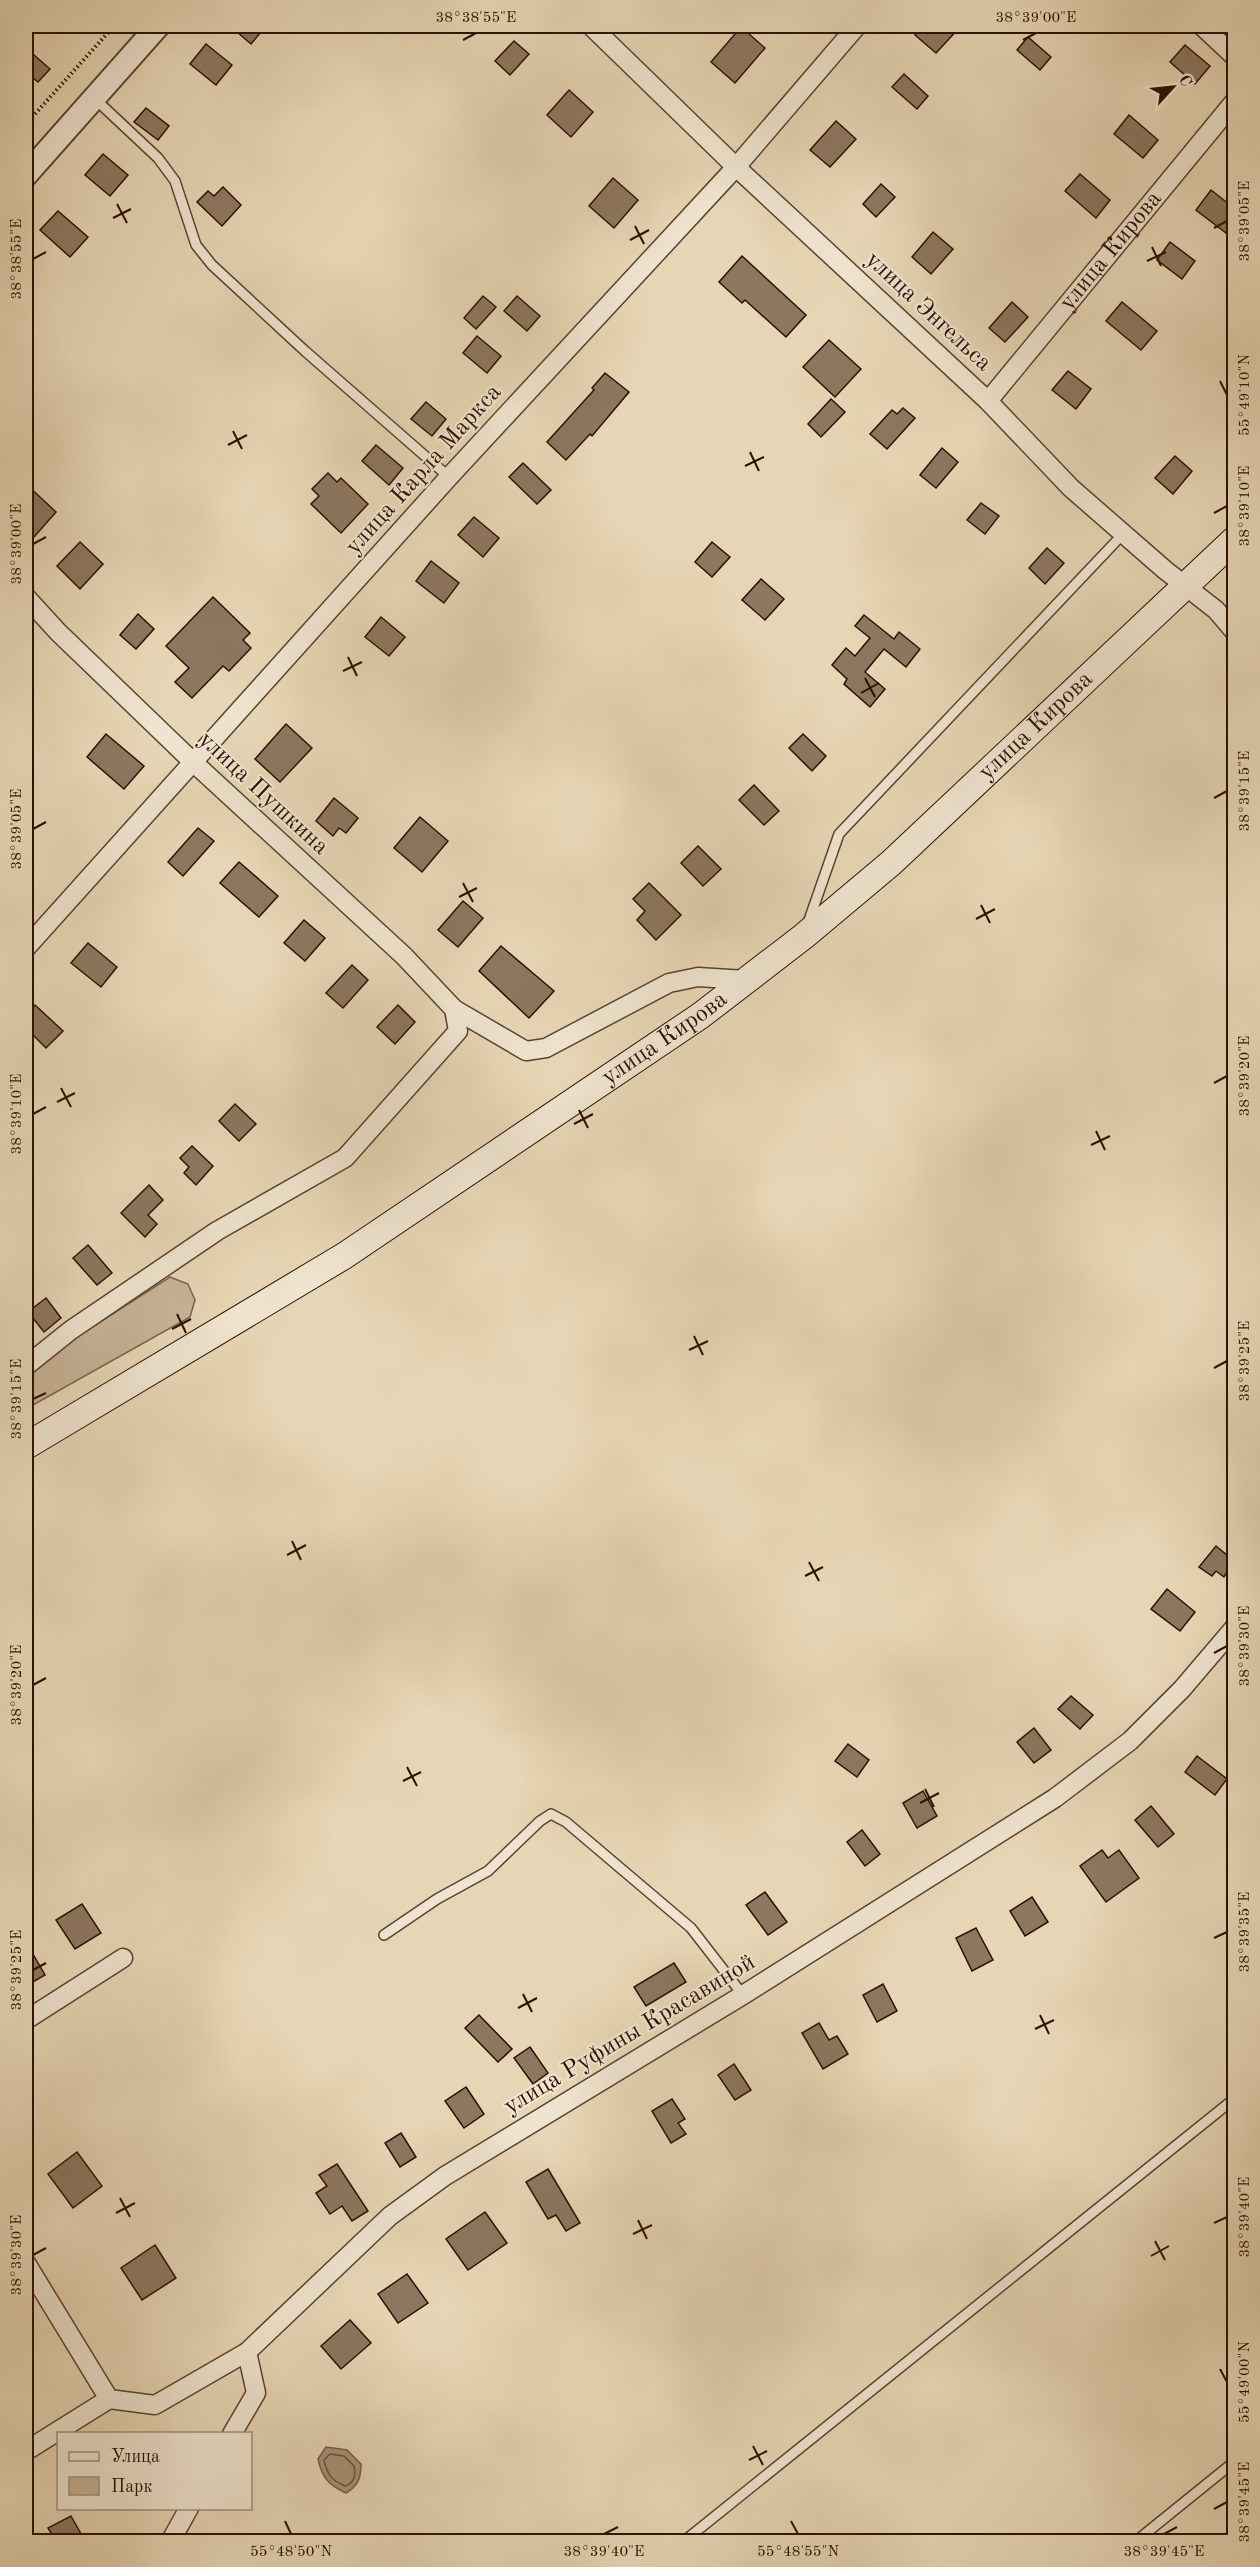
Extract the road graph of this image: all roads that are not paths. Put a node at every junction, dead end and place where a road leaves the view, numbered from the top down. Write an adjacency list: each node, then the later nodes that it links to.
1 (158, 26): 6 (street)
2 (591, 26): 8 (street, улица Энгельса)
3 (857, 26): 8 (street, улица Карла Маркса)
4 (1202, 26): 5 (street)
5 (1234, 56)
6 (94, 98): 9 (street); 11 (lane)
7 (1234, 102): 10 (street, улица Кирова)
8 (736, 167): 10 (street, улица Энгельса); 11 (street, улица Карла Маркса)
9 (26, 175)
10 (988, 400): 12 (street, улица Энгельса)
11 (449, 477): 17 (street, улица Карла Маркса)
12 (1123, 534): 14 (street, улица Энгельса); 18 (lane)
13 (1234, 540): 14 (main road, улица Кирова)
14 (1186, 587): 16 (street, улица Энгельса); 18 (main road, улица Кирова)
15 (26, 597): 17 (street, улица Пушкина)
16 (1234, 631)
17 (193, 762): 19 (street, улица Карла Маркса); 21 (street, улица Пушкина)
18 (804, 936): 20 (main road, улица Кирова)
19 (26, 948)
20 (746, 980): 21 (street, улица Пушкина); 23 (main road, улица Кирова)
21 (454, 1009): 22 (street)
22 (26, 1366)
23 (26, 1446)
24 (1234, 1628): 27 (street, улица Руфины Красавиной)
25 (384, 1935): 27 (lane)
26 (123, 1958): 28 (street)
27 (743, 1995): 31 (street, улица Руфины Красавиной)
28 (26, 2020)
29 (1234, 2099): 38 (lane)
30 (26, 2263): 32 (street)
31 (247, 2352): 32 (street, улица Руфины Красавиной); 33 (street)
32 (109, 2399): 34 (street)
33 (233, 2432)
34 (26, 2451)
35 (1234, 2462): 39 (lane)
36 (188, 2510): 37 (street)
37 (170, 2541)
38 (683, 2541)
39 (1135, 2541)

